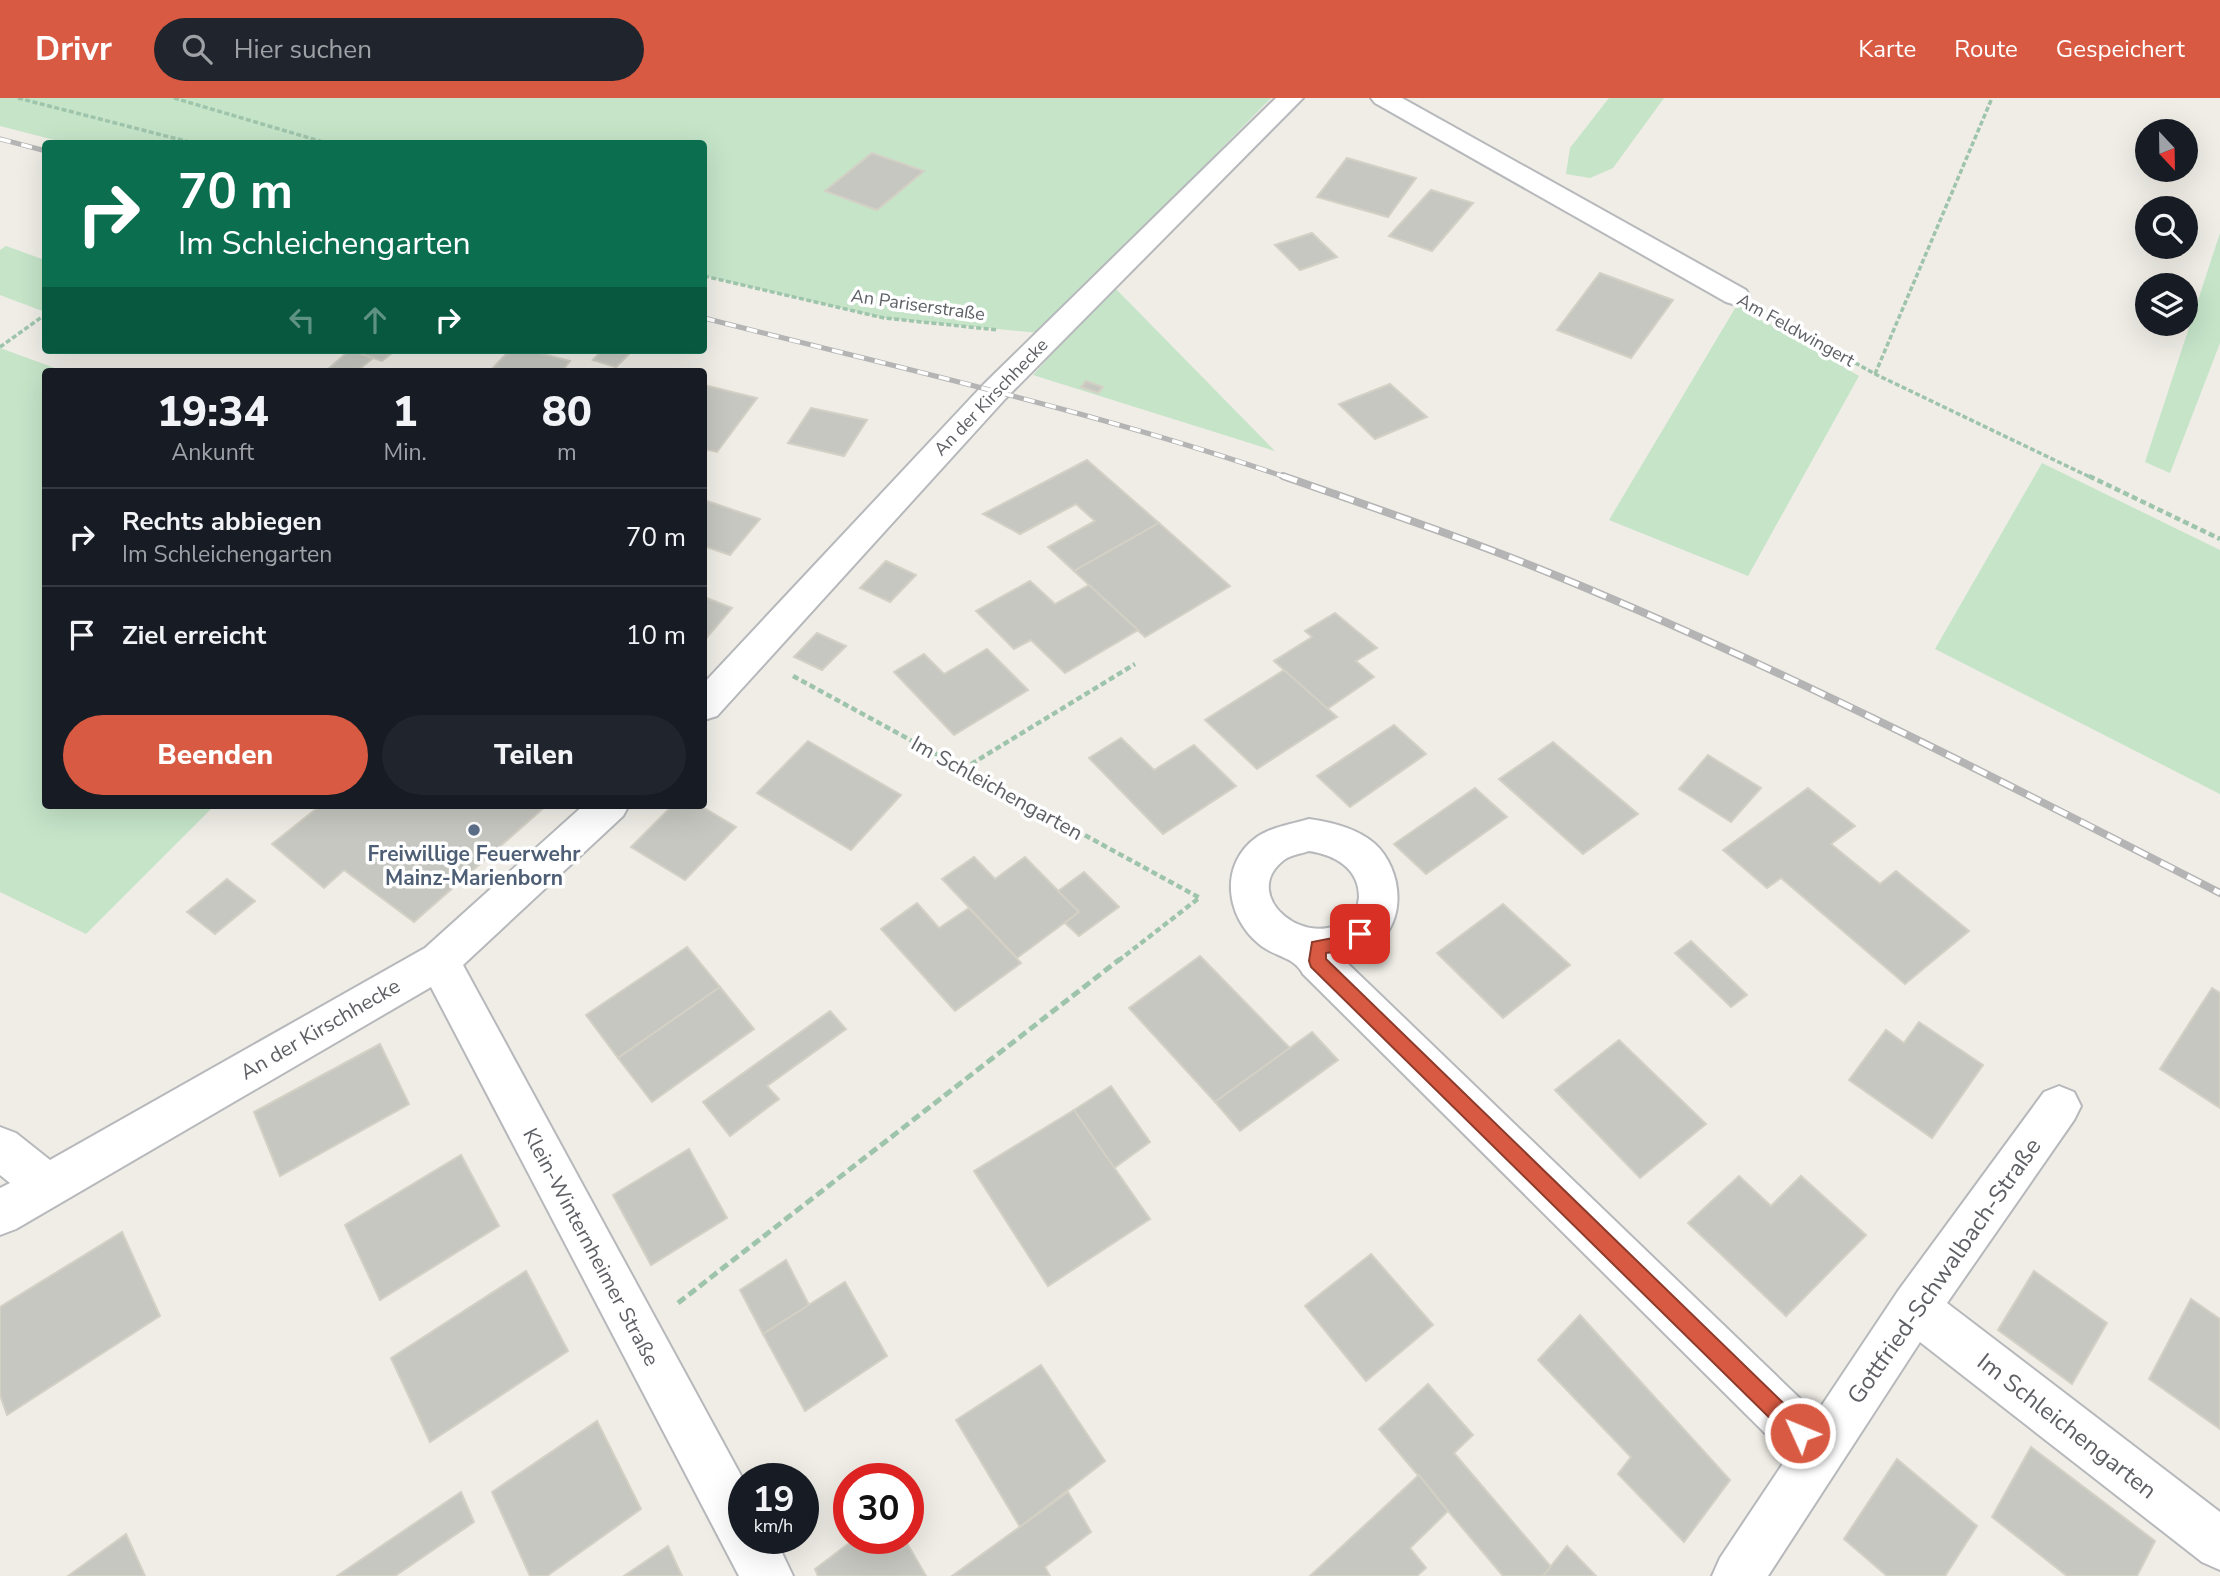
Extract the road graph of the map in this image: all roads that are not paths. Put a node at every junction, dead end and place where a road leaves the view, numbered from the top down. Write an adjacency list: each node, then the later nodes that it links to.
1 (1290, 98): 4 (street, An der Kirschhecke)
2 (1384, 98): 3 (street, Am Feldwingert)
3 (1736, 296)
4 (707, 703)
5 (606, 809): 7 (street, An der Kirschhecke)
6 (1318, 947): 6 (street); 13 (street)
7 (439, 961): 10 (street, An der Kirschhecke); 14 (street, Klein-Winternheimer Straße)
8 (2059, 1106): 12 (street, Gottfried-Schwalbach-Straße)
9 (0, 1148): 10 (street)
10 (47, 1184): 11 (street, An der Kirschhecke)
11 (0, 1213)
12 (1914, 1308): 13 (street, Gottfried-Schwalbach-Straße); 15 (street, Im Schleichengarten)
13 (1819, 1452): 18 (street, Gottfried-Schwalbach-Straße)
14 (728, 1503)
15 (2220, 1544)
16 (755, 1554): 17 (street)
17 (767, 1576)
18 (1738, 1576)

